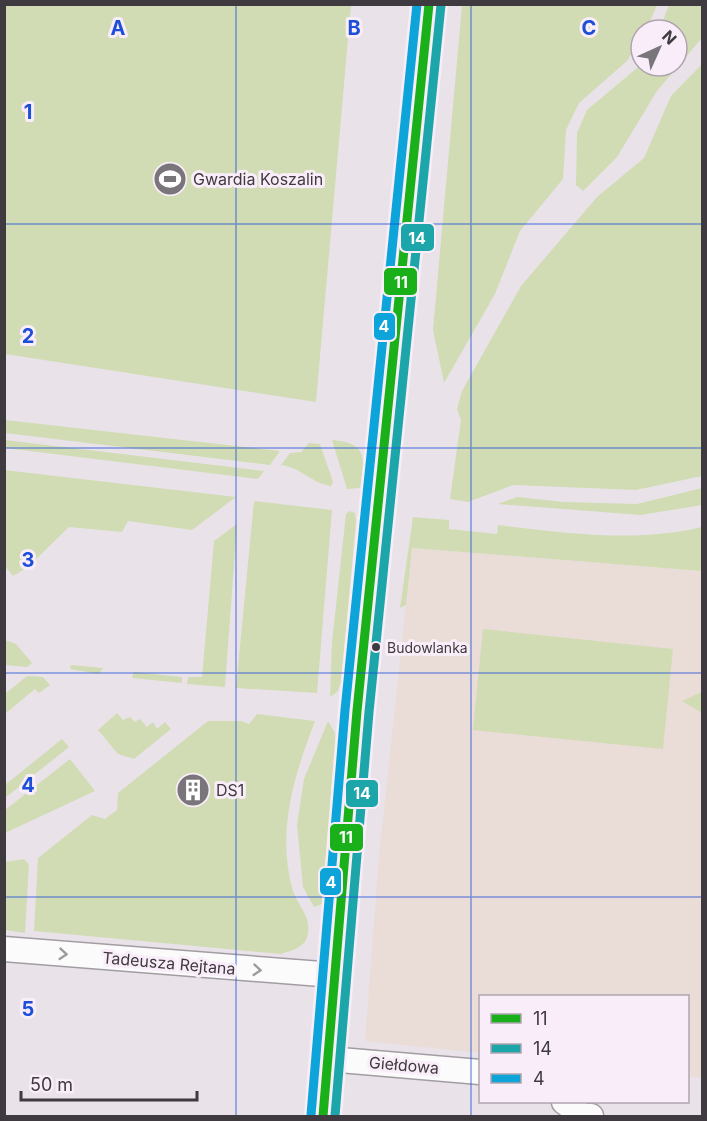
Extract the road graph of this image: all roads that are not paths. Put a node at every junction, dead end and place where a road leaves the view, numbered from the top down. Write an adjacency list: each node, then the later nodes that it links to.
1 (429, 4): 3 (main road)
2 (4, 949): 3 (street, Tadeusza Rejtana, one-way to 3)
3 (334, 975): 4 (main road)
4 (328, 1059): 5 (street, Giełdowa); 7 (main road)
5 (479, 1072)
6 (567, 1103): 8 (street)
7 (323, 1116)
8 (591, 1116)

